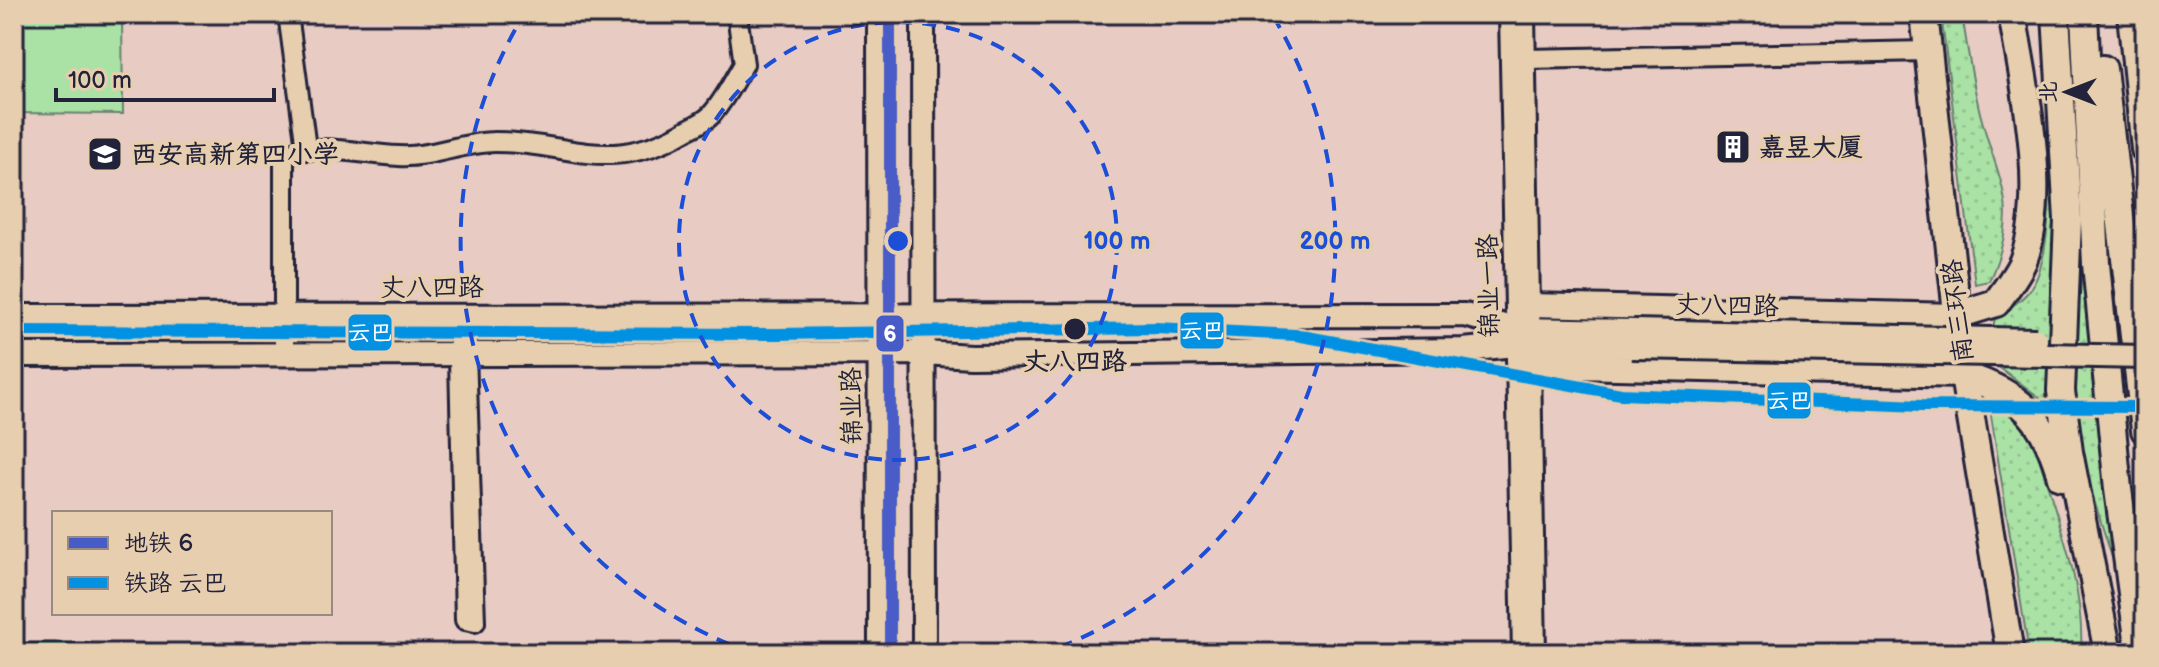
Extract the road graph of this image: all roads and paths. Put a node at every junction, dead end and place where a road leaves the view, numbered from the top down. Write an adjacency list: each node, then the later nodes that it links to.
1 (288, 14): 15 (street)
2 (737, 14): 15 (street)
3 (879, 14): 19 (main road, 锦业路)
4 (923, 14): 20 (main road)
5 (1509, 14): 25 (street, 锦业一路)
6 (1525, 14): 14 (street, 锦业一路)
7 (1924, 14): 13 (highway, 南三环路)
8 (2012, 14): 21 (highway)
9 (2056, 14): 40 (highway)
10 (2084, 14): 41 (highway)
11 (2097, 14): 34 (highway)
12 (2131, 14): 16 (highway)
13 (1928, 51): 14 (street); 21 (highway, 南三环路)
14 (1526, 59): 17 (street, 锦业一路)
15 (306, 148): 23 (street)
16 (2145, 149)
17 (1529, 305): 21 (main road); 25 (street, 锦业一路)
18 (464, 315): 19 (main road, 丈八四路); 23 (main road, 丈八四路); 27 (street)
19 (878, 315): 20 (main road, 丈八四路); 28 (main road, 锦业路)
20 (924, 315): 25 (main road, 丈八四路); 29 (main road)
21 (1957, 315): 33 (highway, 南三环路)
22 (14, 316): 23 (main road, 丈八四路)
23 (283, 316): 30 (street)
24 (1633, 339): 25 (main road, 丈八四路); 26 (main road, 丈八四路, bridge); 32 (main road, 丈八四路, bridge)
25 (1524, 342): 29 (main road, 丈八四路); 33 (main road); 37 (street, 锦业一路); 38 (street, 锦业一路)
26 (2145, 342)
27 (462, 353): 27 (street); 28 (main road, 丈八四路); 30 (main road, 丈八四路)
28 (879, 353): 29 (main road, 丈八四路); 35 (main road, 锦业路)
29 (924, 353): 36 (main road)
30 (284, 354): 31 (main road, 丈八四路)
31 (14, 355)
32 (2145, 357)
33 (1964, 376): 39 (highway, 南三环路); 40 (highway)
34 (2145, 430)
35 (880, 653)
36 (924, 653)
37 (1522, 653)
38 (1536, 653)
39 (2010, 653)
40 (2108, 653)
41 (2140, 653)

